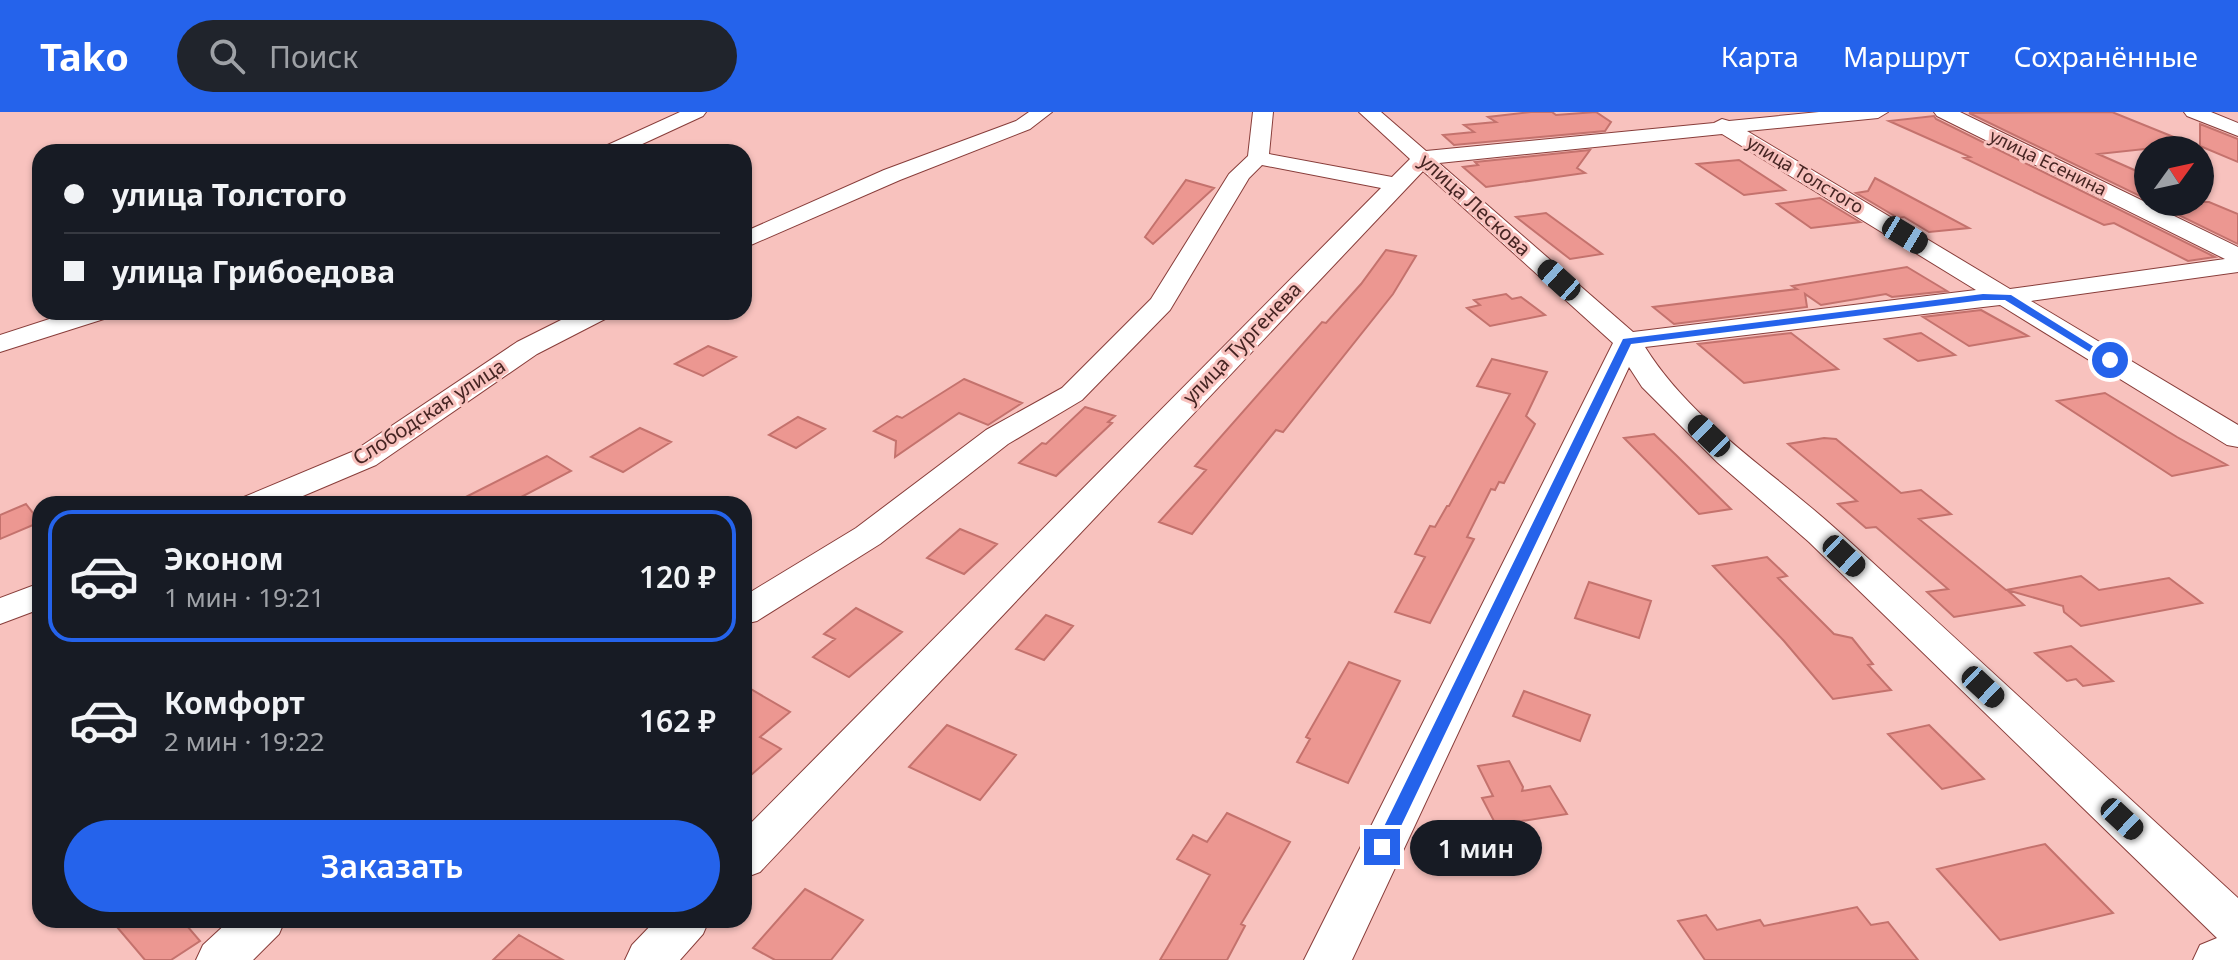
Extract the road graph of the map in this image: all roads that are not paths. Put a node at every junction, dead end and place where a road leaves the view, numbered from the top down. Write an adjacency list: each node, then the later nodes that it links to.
1 (696, 112): 11 (street)
2 (1042, 112): 15 (street)
3 (1263, 112): 12 (street)
4 (1369, 112): 13 (street, улица Лескова)
5 (1701, 112): 9 (street, улица Толстого)
6 (1878, 112): 9 (street)
7 (1944, 112): 16 (street, улица Есенина)
8 (2194, 112): 10 (street)
9 (1726, 128): 13 (street); 18 (street, улица Толстого)
10 (2238, 130)
11 (626, 144)
12 (1258, 158): 14 (street); 26 (street)
13 (1423, 158): 14 (street, улица Тургенева); 21 (street, улица Лескова)
14 (1394, 184): 28 (street, улица Тургенева)
15 (752, 237)
16 (2238, 256)
17 (2238, 265): 18 (street)
18 (2007, 297): 21 (street); 23 (street, улица Толстого)
19 (74, 320): 22 (street)
20 (582, 320): 24 (street, Слободская улица)
21 (1627, 341): 31 (street, улица Лескова); 35 (street)
22 (0, 344)
23 (2238, 438)
24 (275, 496)
25 (32, 598): 27 (street)
26 (752, 607)
27 (0, 612)
28 (752, 851)
29 (254, 928): 33 (street)
30 (679, 928): 34 (street)
31 (2238, 928)
32 (2238, 955): 36 (street)
33 (220, 960)
34 (649, 960)
35 (1328, 960)
36 (2217, 960)

